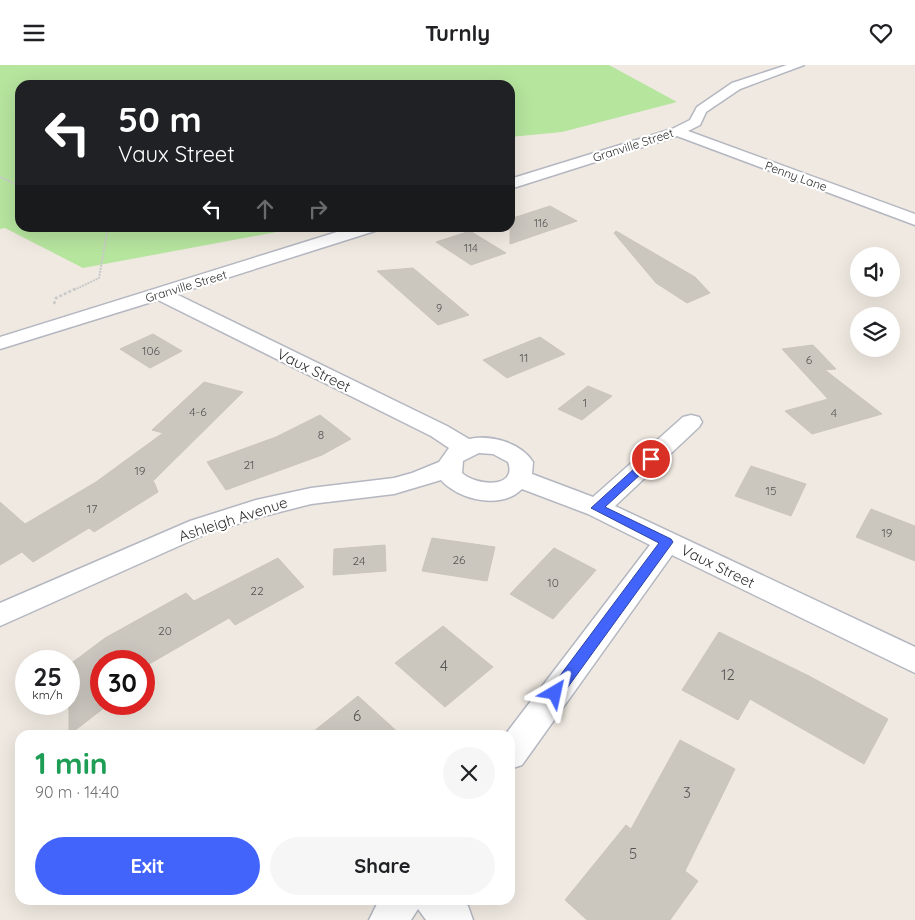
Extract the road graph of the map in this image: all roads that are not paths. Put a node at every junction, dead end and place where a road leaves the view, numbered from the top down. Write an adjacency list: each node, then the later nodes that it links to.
1 (772, 65): 2 (street)
2 (792, 67): 3 (street, Granville Street)
3 (677, 132): 4 (street, Granville Street); 5 (street, Penny Lane)
4 (515, 182)
5 (915, 220)
6 (356, 232): 7 (street, Granville Street)
7 (160, 294): 8 (street, Granville Street); 10 (street, Vaux Street)
8 (0, 343)
9 (691, 422): 13 (street)
10 (466, 448): 11 (street); 12 (street)
11 (449, 467): 12 (street); 15 (street, Ashleigh Avenue)
12 (518, 478): 13 (street, Vaux Street)
13 (597, 508): 14 (street, Vaux Street)
14 (667, 542): 16 (street, Vaux Street); 17 (street)
15 (0, 615)
16 (915, 661)
17 (515, 747)
18 (398, 905): 20 (street)
19 (438, 905): 21 (street)
20 (388, 920)
21 (454, 920)

